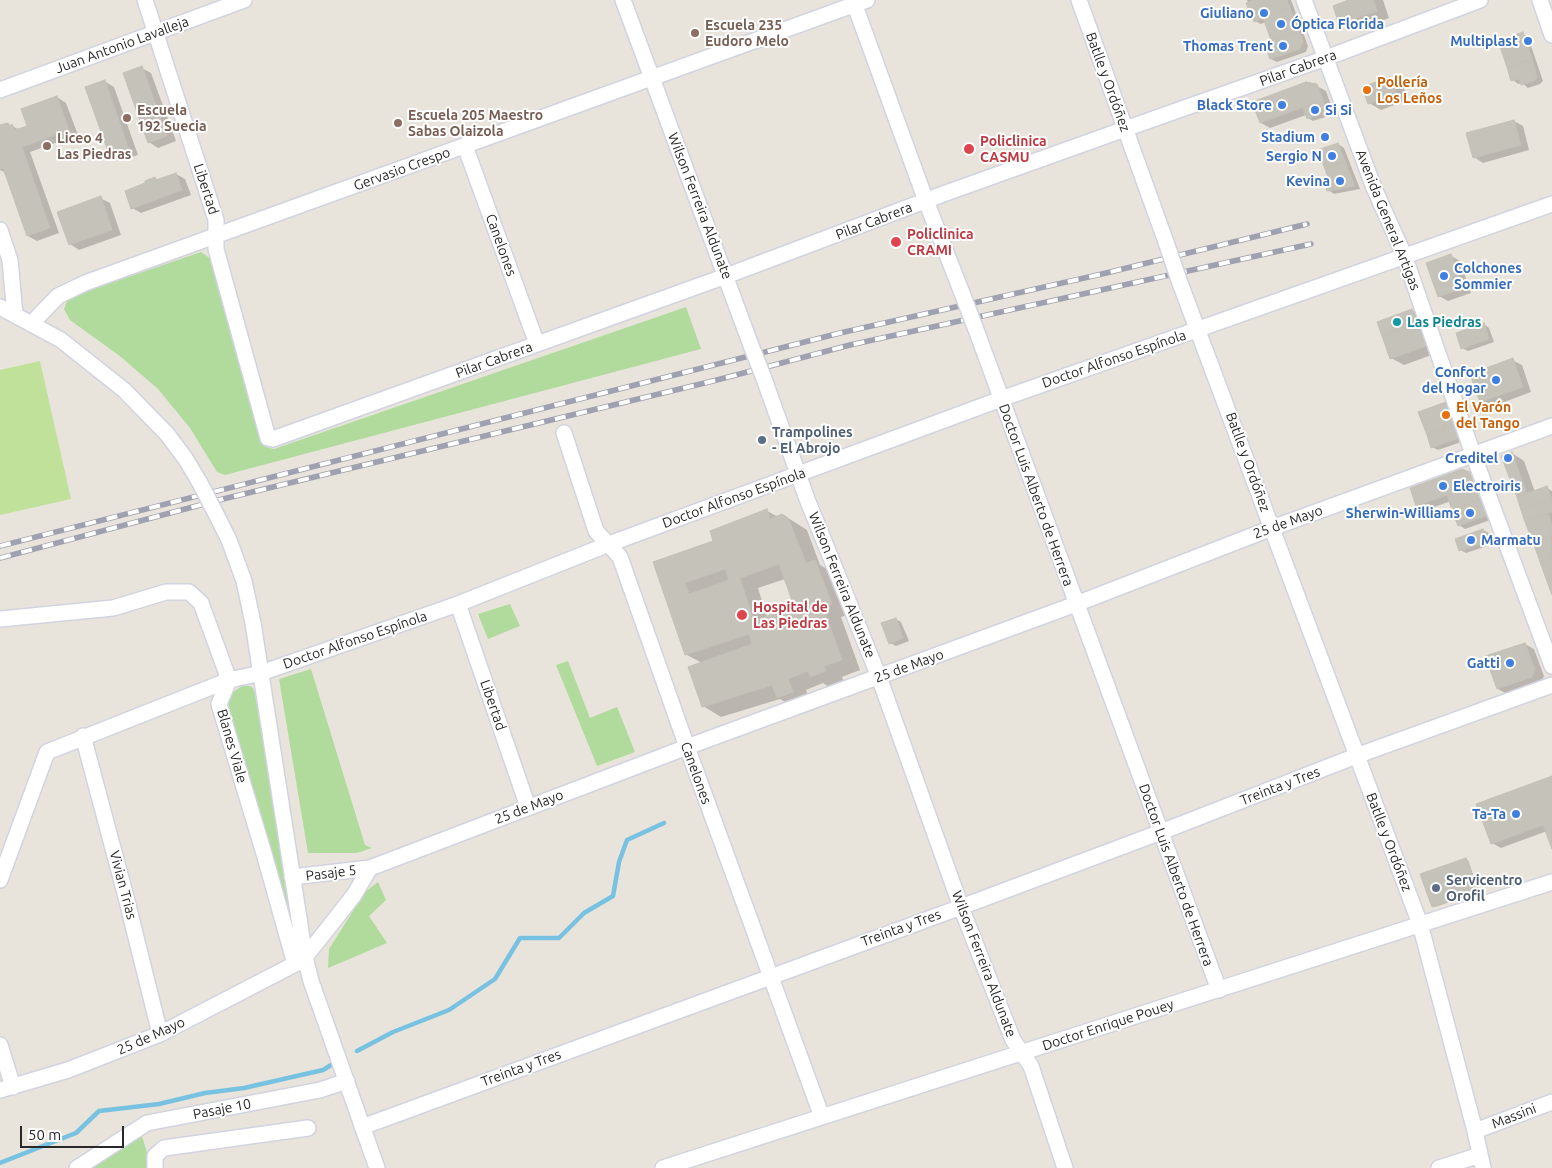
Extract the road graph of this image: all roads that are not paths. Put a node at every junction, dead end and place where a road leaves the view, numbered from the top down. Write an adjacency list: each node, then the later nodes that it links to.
1 (145, 0): 9 (street, Libertad)
2 (244, 0): 9 (street, Juan Antonio Lavalleja)
3 (622, 0): 12 (street, Wilson Ferreira Aldunate)
4 (1079, 0): 14 (street, Batlle y Ordóñez)
5 (1304, 0): 11 (street, Avenida General Artigas)
6 (1480, 0): 11 (street, Pilar Cabrera)
7 (1540, 0): 10 (street)
8 (858, 2): 12 (street, Gervasio Crespo); 16 (street, Doctor Luis Alberto de Herrera)
9 (156, 32): 13 (street, Juan Antonio Lavalleja); 19 (street, Libertad)
10 (1552, 35)
11 (1326, 58): 14 (street, Pilar Cabrera); 20 (street, Avenida General Artigas)
12 (652, 78): 15 (street, Gervasio Crespo); 21 (street, Wilson Ferreira Aldunate)
13 (0, 90)
14 (1125, 128): 16 (street, Pilar Cabrera); 25 (street, Batlle y Ordóñez, bridge)
15 (465, 146): 19 (street, Gervasio Crespo); 26 (street, Canelones)
16 (926, 201): 21 (street, Pilar Cabrera); 27 (street, Doctor Luis Alberto de Herrera, bridge)
17 (1552, 204): 20 (street, Doctor Alfonso Espínola)
18 (0, 230): 23 (street)
19 (216, 236): 24 (street, Gervasio Crespo); 30 (street, Libertad)
20 (1404, 255): 25 (street, Doctor Alfonso Espínola); 31 (street, Avenida General Artigas)
21 (726, 276): 26 (street, Pilar Cabrera); 32 (street, Wilson Ferreira Aldunate, bridge)
22 (0, 307): 23 (street)
23 (15, 315): 24 (street)
24 (31, 324): 39 (street, bridge)
25 (1199, 330): 27 (street, Doctor Alfonso Espínola); 33 (street, Batlle y Ordóñez)
26 (537, 344): 30 (street, Pilar Cabrera)
27 (1001, 398): 32 (street, Doctor Alfonso Espínola); 36 (street, Doctor Luis Alberto de Herrera)
28 (1552, 426): 31 (street, 25 de Mayo)
29 (564, 433): 34 (street, Canelones)
30 (268, 438)
31 (1474, 454): 33 (street, 25 de Mayo); 38 (street, Avenida General Artigas)
32 (799, 474): 34 (street, Doctor Alfonso Espínola); 40 (street, Wilson Ferreira Aldunate)
33 (1272, 528): 36 (street, 25 de Mayo); 45 (street, Batlle y Ordóñez)
34 (609, 544): 35 (street, Doctor Alfonso Espínola); 44 (street, Canelones)
35 (458, 604): 39 (street, Doctor Alfonso Espínola); 46 (street, Libertad)
36 (1076, 604): 40 (street, 25 de Mayo); 47 (street, Doctor Luis Alberto de Herrera)
37 (0, 619): 41 (street)
38 (1552, 666)
39 (261, 673): 41 (street, Doctor Alfonso Espínola); 49 (street)
40 (879, 677): 44 (street, 25 de Mayo); 52 (street, Wilson Ferreira Aldunate)
41 (229, 680): 43 (street, Doctor Alfonso Espínola); 54 (street, Blanes Viale)
42 (1552, 685): 45 (street, Treinta y Tres)
43 (83, 736): 50 (street, Doctor Alfonso Espínola); 57 (street, Vivian Trias)
44 (687, 747): 46 (street, 25 de Mayo); 55 (street, Canelones)
45 (1356, 756): 47 (street, Treinta y Tres); 53 (street, Batlle y Ordóñez)
46 (528, 807): 48 (street, 25 de Mayo)
47 (1161, 832): 52 (street, Treinta y Tres); 56 (street, Doctor Luis Alberto de Herrera)
48 (370, 868): 49 (street, Pasaje 5); 54 (street, 25 de Mayo)
49 (292, 877): 54 (street)
50 (0, 880)
51 (1552, 882): 53 (street, Doctor Enrique Pouey)
52 (961, 907): 55 (street, Treinta y Tres); 59 (street, Wilson Ferreira Aldunate)
53 (1420, 924): 56 (street, Doctor Enrique Pouey); 67 (street, Batlle y Ordóñez)
54 (300, 961): 57 (street, 25 de Mayo); 60 (street)
55 (770, 976): 64 (street, Canelones); 65 (street, Treinta y Tres)
56 (1219, 990): 59 (street, Doctor Enrique Pouey)
57 (160, 1034): 61 (street, 25 de Mayo)
58 (0, 1044): 61 (street)
59 (1022, 1053): 64 (street, Doctor Enrique Pouey); 73 (street, Wilson Ferreira Aldunate)
60 (347, 1081): 62 (street, Pasaje 10); 62 (street, Pasaje 10); 65 (street)
61 (6, 1089)
62 (320, 1090): 69 (street, Pasaje 10)
63 (1552, 1102): 67 (street, Massini)
64 (822, 1117): 72 (street, Doctor Enrique Pouey)
65 (362, 1127): 71 (street)
66 (308, 1128): 70 (street)
67 (1475, 1131): 68 (street, Batlle y Ordóñez)
68 (1481, 1161): 74 (street)
69 (77, 1168)
70 (155, 1168)
71 (377, 1168)
72 (663, 1168)
73 (1065, 1168)
74 (1439, 1168)

